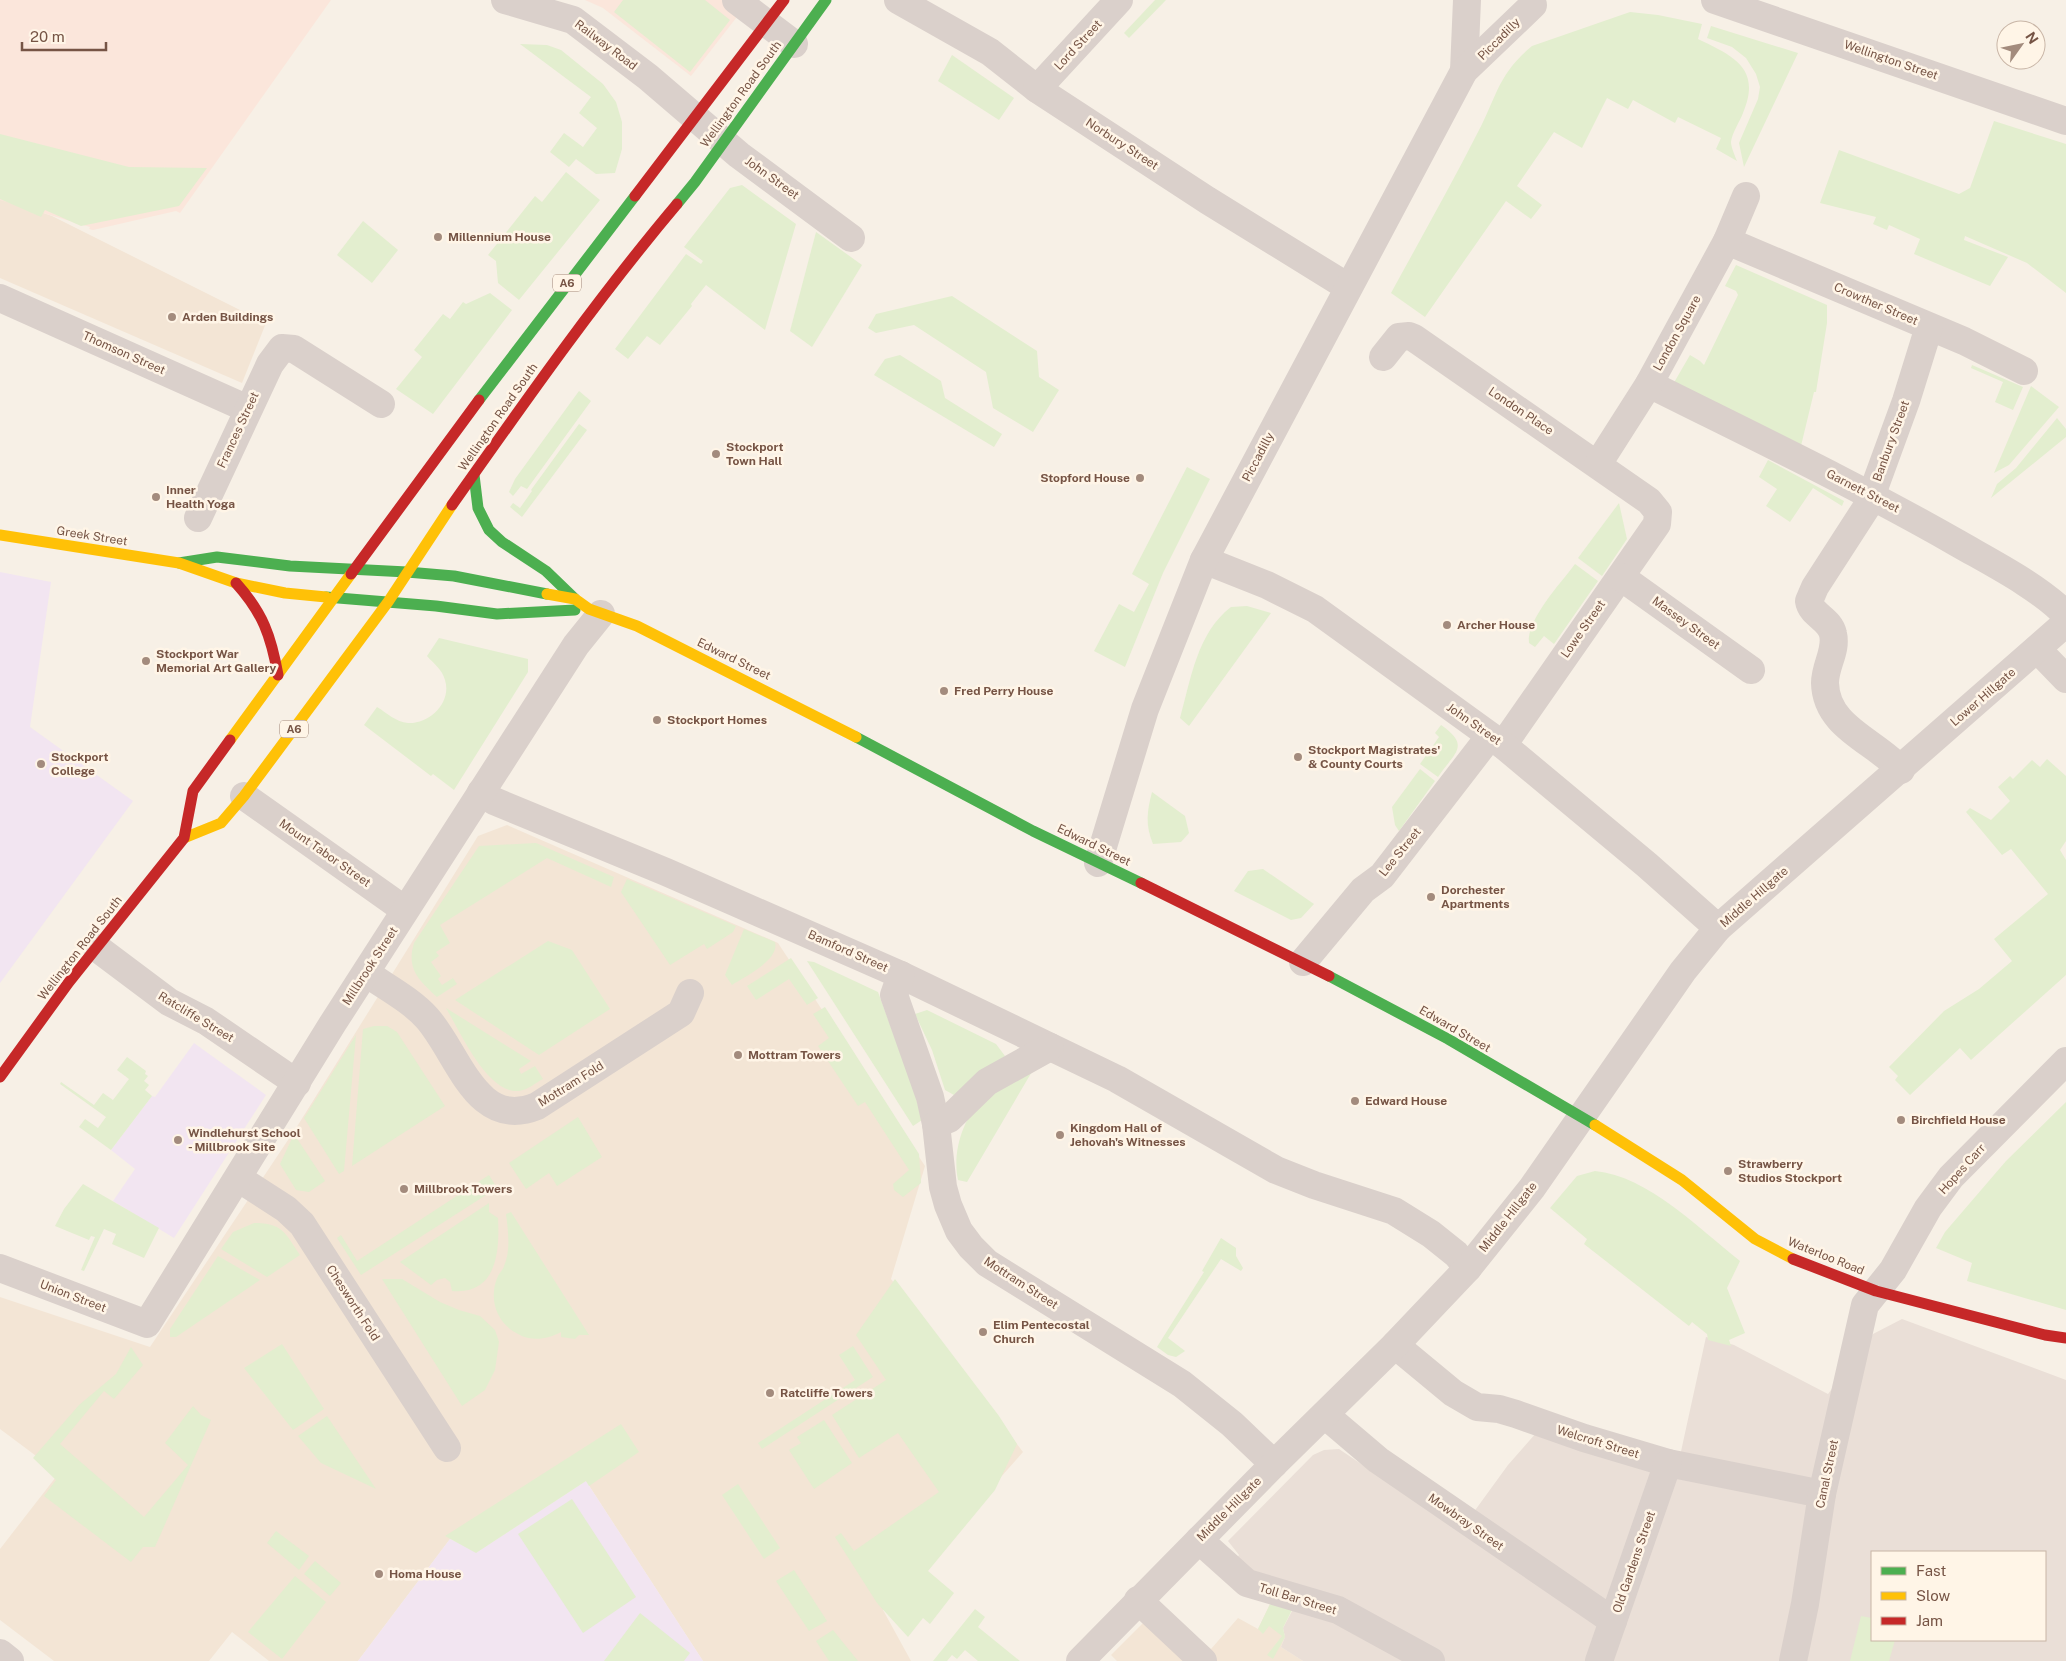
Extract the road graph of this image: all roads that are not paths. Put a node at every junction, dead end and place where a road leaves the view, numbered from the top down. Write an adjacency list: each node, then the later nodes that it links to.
1 (505, 0): 14 (street, Railway Road)
2 (736, 0): 10 (street)
3 (784, 0): 10 (main road, Wellington Road South / A6)
4 (826, 0): 11 (main road, Wellington Road South / A6)
5 (898, 0): 13 (street, Norbury Street)
6 (1119, 0): 13 (street, Lord Street)
7 (1467, 0): 12 (street, Piccadilly)
8 (1715, 0): 15 (street, Wellington Street)
9 (1531, 2): 12 (street, Piccadilly)
10 (767, 23): 11 (street); 14 (main road, Wellington Road South / A6)
11 (794, 44): 16 (main road, Wellington Road South / A6)
12 (1464, 71): 20 (street, Piccadilly)
13 (1037, 89): 20 (street, Norbury Street)
14 (695, 116): 16 (street, John Street); 36 (main road, Wellington Road South / A6)
15 (2066, 121)
16 (724, 141): 18 (street, John Street); 29 (main road, Wellington Road South / A6)
17 (1746, 196): 19 (street, London Square)
18 (852, 238)
19 (1728, 241): 22 (street, Crowther Street); 25 (street, London Square)
20 (1348, 287): 34 (street, Piccadilly)
21 (0, 298): 27 (street, Thomson Street)
22 (1929, 327): 24 (street, Crowther Street); 30 (street, Banbury Street)
23 (1384, 357): 28 (street, London Place)
24 (2024, 371)
25 (1649, 384): 28 (street, London Square); 30 (street, Garnett Street)
26 (381, 404): 27 (street, Frances Street)
27 (248, 410): 32 (street, Frances Street)
28 (1598, 464): 31 (street, London Place)
29 (474, 475): 37 (main road, Wellington Road South / A6); 41 (main road)
30 (1872, 495): 44 (street, Garnett Street); 51 (street, Banbury Street)
31 (1658, 512): 38 (street, Lowe Street)
32 (198, 518)
33 (0, 535): 35 (main road, Greek Street)
34 (1204, 560): 50 (street, John Street); 55 (street, Piccadilly)
35 (179, 563): 36 (main road, Greek Street); 39 (main road, Greek Street)
36 (354, 570): 37 (main road, Edward Street); 40 (main road, Wellington Road South / A6)
37 (407, 572): 41 (main road, Edward Street); 42 (main road, Wellington Road South / A6)
38 (1621, 576): 47 (street, Massey Street); 50 (street, Lowe Street)
39 (236, 583): 40 (main road, Greek Street); 48 (main road)
40 (333, 598): 42 (main road, Edward Street); 48 (main road, Wellington Road South / A6)
41 (575, 599): 43 (main road, Edward Street)
42 (388, 602): 43 (main road, Edward Street); 53 (main road, Wellington Road South / A6)
43 (595, 611): 52 (street, Millbrook Street); 55 (main road, Edward Street)
44 (2066, 615)
45 (2066, 623): 46 (street, Lower Hillgate)
46 (2037, 649): 49 (street); 51 (street, Lower Hillgate)
47 (1751, 670)
48 (278, 675): 54 (main road, Wellington Road South / A6)
49 (2066, 679)
50 (1496, 741): 57 (street, John Street); 59 (street, Lee Street)
51 (1900, 770): 57 (street, Middle Hillgate)
52 (481, 792): 56 (street, Millbrook Street); 61 (street, Bamford Street)
53 (244, 796): 54 (main road, Wellington Road South / A6); 56 (street, Mount Tabor Street)
54 (184, 838): 58 (main road, Wellington Road South / A6)
55 (1098, 863): 59 (main road, Edward Street)
56 (405, 910): 60 (street, Millbrook Street)
57 (1718, 928): 67 (street, Middle Hillgate)
58 (97, 948): 65 (main road, Wellington Road South / A6); 66 (street, Ratcliffe Street)
59 (1303, 962): 67 (main road, Edward Street)
60 (366, 973): 62 (street, Mottram Fold); 66 (street, Millbrook Street)
61 (901, 975): 63 (street, Bamford Street); 68 (street, Mottram Street)
62 (690, 993)
63 (1050, 1047): 68 (street); 71 (street, Bamford Street)
64 (2066, 1061): 72 (street, Hopes Carr)
65 (0, 1077)
66 (297, 1083): 69 (street, Millbrook Street)
67 (1580, 1117): 71 (street, Middle Hillgate); 72 (main road, Waterloo Road)
68 (936, 1124): 79 (street, Mottram Street)
69 (238, 1178): 73 (street, Millbrook Street); 77 (street, Chesworth Fold)
70 (0, 1268): 73 (street, Union Street)
71 (1468, 1268): 75 (street, Middle Hillgate)
72 (1876, 1291): 74 (main road, Waterloo Road); 80 (street, Canal Street)
73 (147, 1324)
74 (2066, 1338)
75 (1395, 1345): 76 (street, Middle Hillgate); 78 (street, Welcroft Street)
76 (1325, 1415): 79 (street, Middle Hillgate); 83 (street, Mowbray Street)
77 (447, 1448)
78 (1668, 1463): 80 (street, Welcroft Street); 83 (street, Old Gardens Street)
79 (1274, 1464): 81 (street, Middle Hillgate)
80 (1822, 1494): 90 (street, Canal Street)
81 (1199, 1540): 82 (street, Middle Hillgate); 88 (street, Toll Bar Street)
82 (1138, 1600): 85 (street, Middle Hillgate); 87 (street)
83 (1613, 1621): 89 (street, Old Gardens Street)
84 (0, 1653): 86 (street)
85 (1086, 1654)
86 (10, 1661)
87 (1203, 1661)
88 (1431, 1661)
89 (1599, 1661)
90 (1793, 1661)

